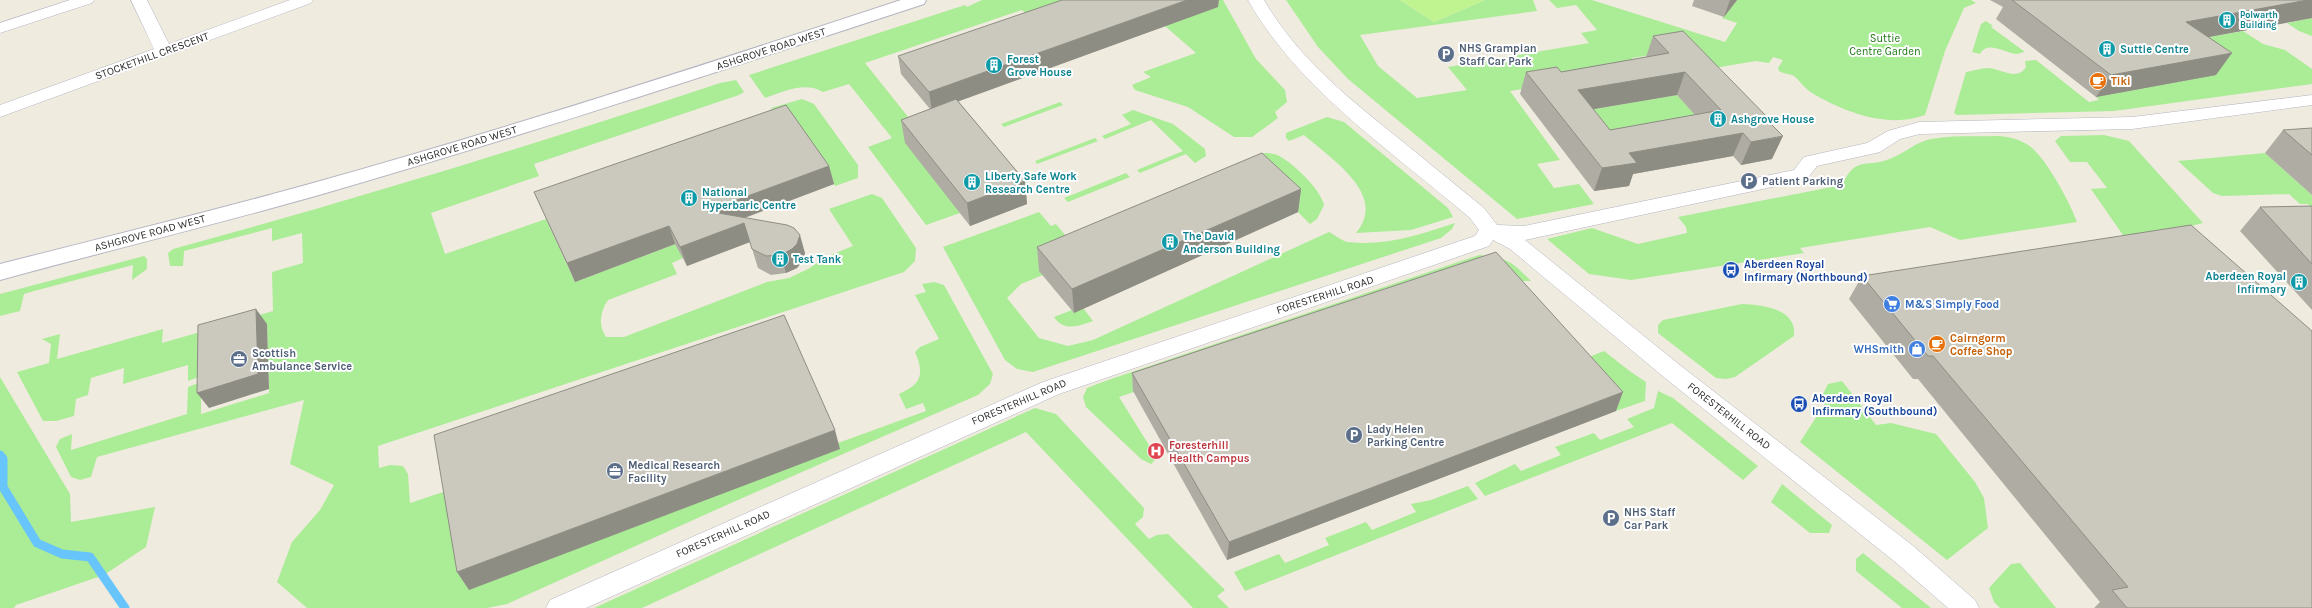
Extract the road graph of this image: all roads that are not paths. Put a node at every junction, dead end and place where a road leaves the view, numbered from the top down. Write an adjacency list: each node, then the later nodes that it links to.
1 (86, 0): 6 (street)
2 (139, 0): 7 (street)
3 (305, 0): 7 (street, STOCKETHILL CRESCENT)
4 (918, 0): 11 (street, ASHGROVE ROAD WEST)
5 (1256, 0): 10 (street)
6 (0, 28)
7 (164, 52): 9 (street, STOCKETHILL CRESCENT)
8 (2312, 100): 10 (street)
9 (0, 111)
10 (1489, 230): 12 (street, FORESTERHILL ROAD); 13 (street, FORESTERHILL ROAD)
11 (0, 272)
12 (559, 608)
13 (1966, 608)

